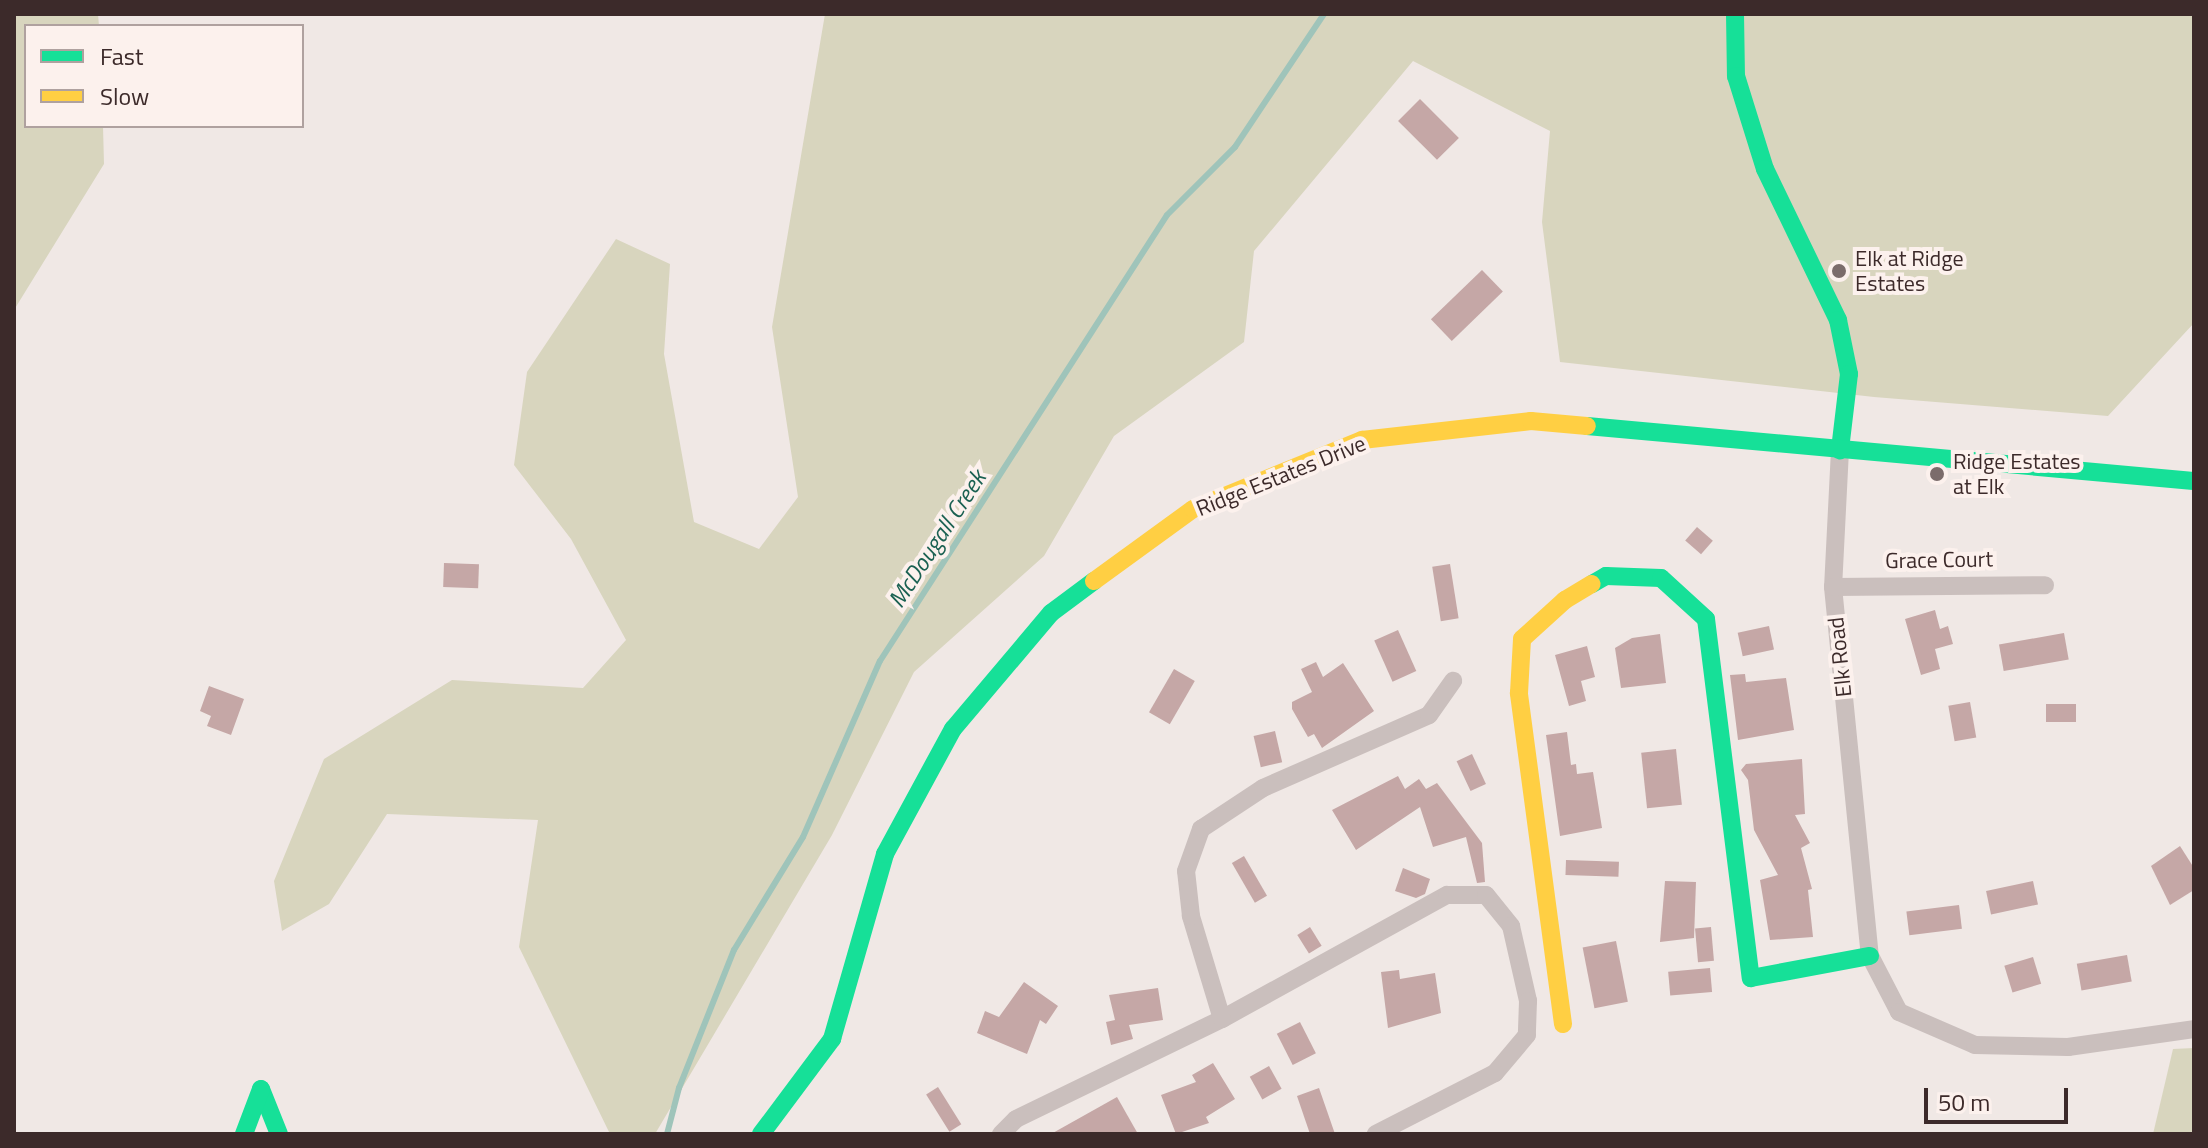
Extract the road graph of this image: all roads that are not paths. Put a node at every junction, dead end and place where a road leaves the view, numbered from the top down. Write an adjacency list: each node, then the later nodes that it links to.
1 (1735, 14): 2 (street, Elk Road)
2 (1840, 450): 3 (street, Ridge Estates Drive); 5 (street, Elk Road); 13 (street, Ridge Estates Drive)
3 (2194, 481)
4 (2045, 585): 5 (street, Grace Court)
5 (1833, 587): 7 (street, Elk Road)
6 (1453, 681): 8 (street)
7 (1870, 956): 9 (street); 10 (street, Elk Road)
8 (1222, 1019): 14 (street); 15 (street)
9 (1563, 1024)
10 (2194, 1029)
11 (244, 1134): 12 (street)
12 (279, 1134)
13 (761, 1134)
14 (1001, 1134)
15 (1376, 1134)

